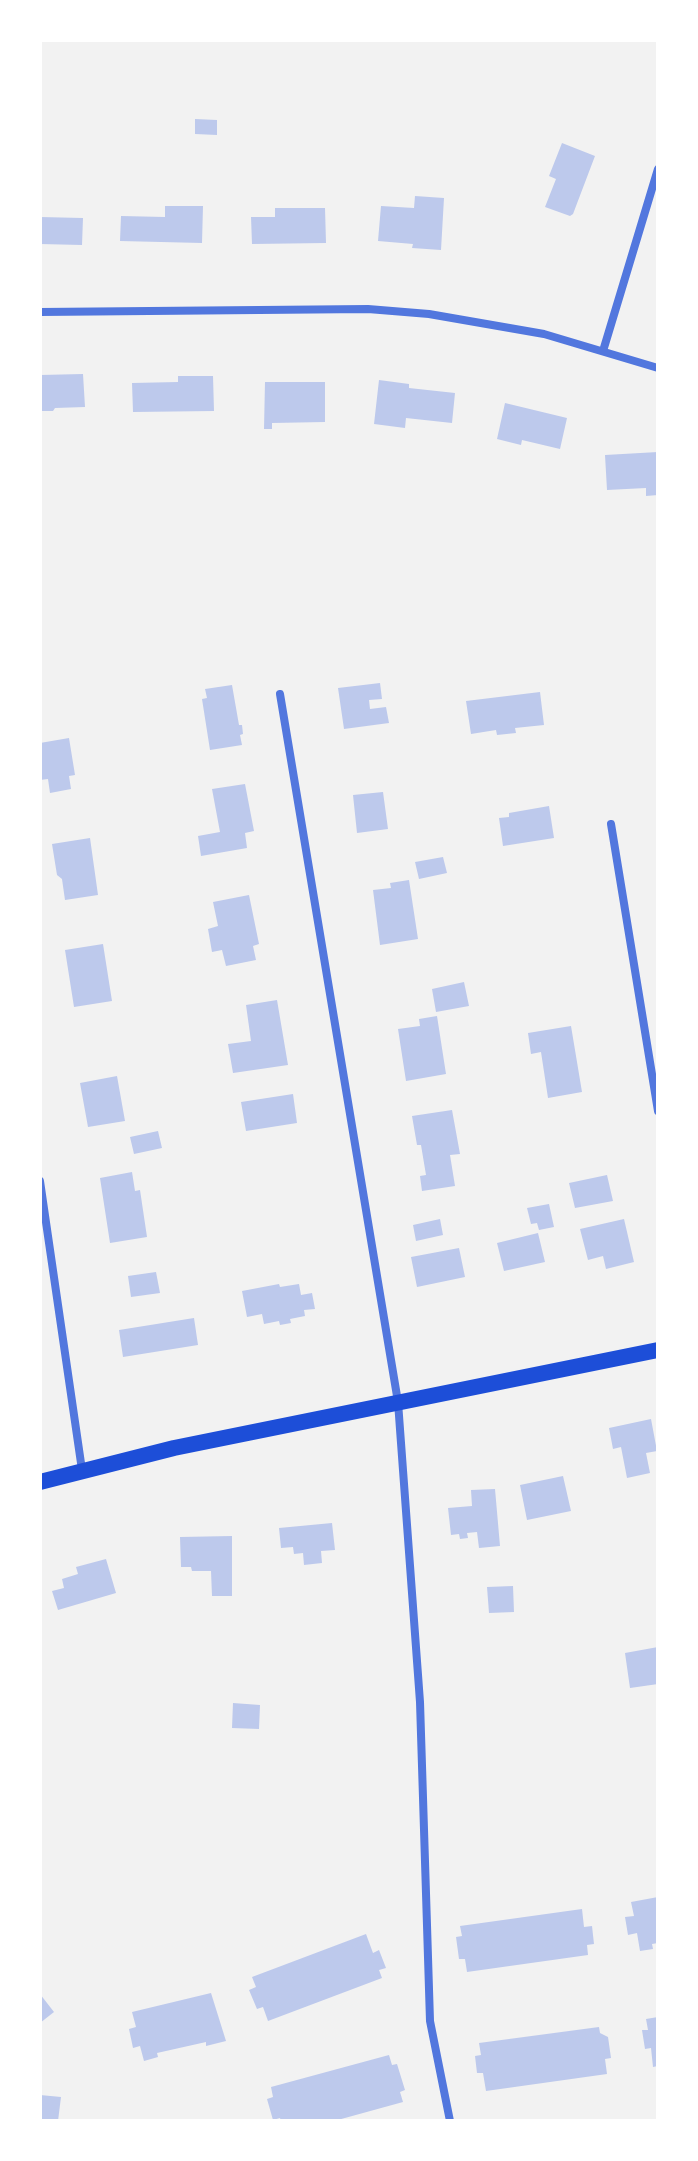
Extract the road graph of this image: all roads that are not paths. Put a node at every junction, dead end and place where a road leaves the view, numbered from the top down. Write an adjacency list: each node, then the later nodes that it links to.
1 (658, 169): 3 (street)
2 (40, 312): 3 (street)
3 (603, 351): 4 (street)
4 (658, 368)
5 (280, 694): 10 (street)
6 (611, 824): 7 (street)
7 (658, 1111)
8 (40, 1181): 11 (street)
9 (658, 1350): 10 (main road)
10 (398, 1402): 11 (main road); 13 (street)
11 (82, 1470): 12 (main road)
12 (40, 1482)
13 (450, 2121)

